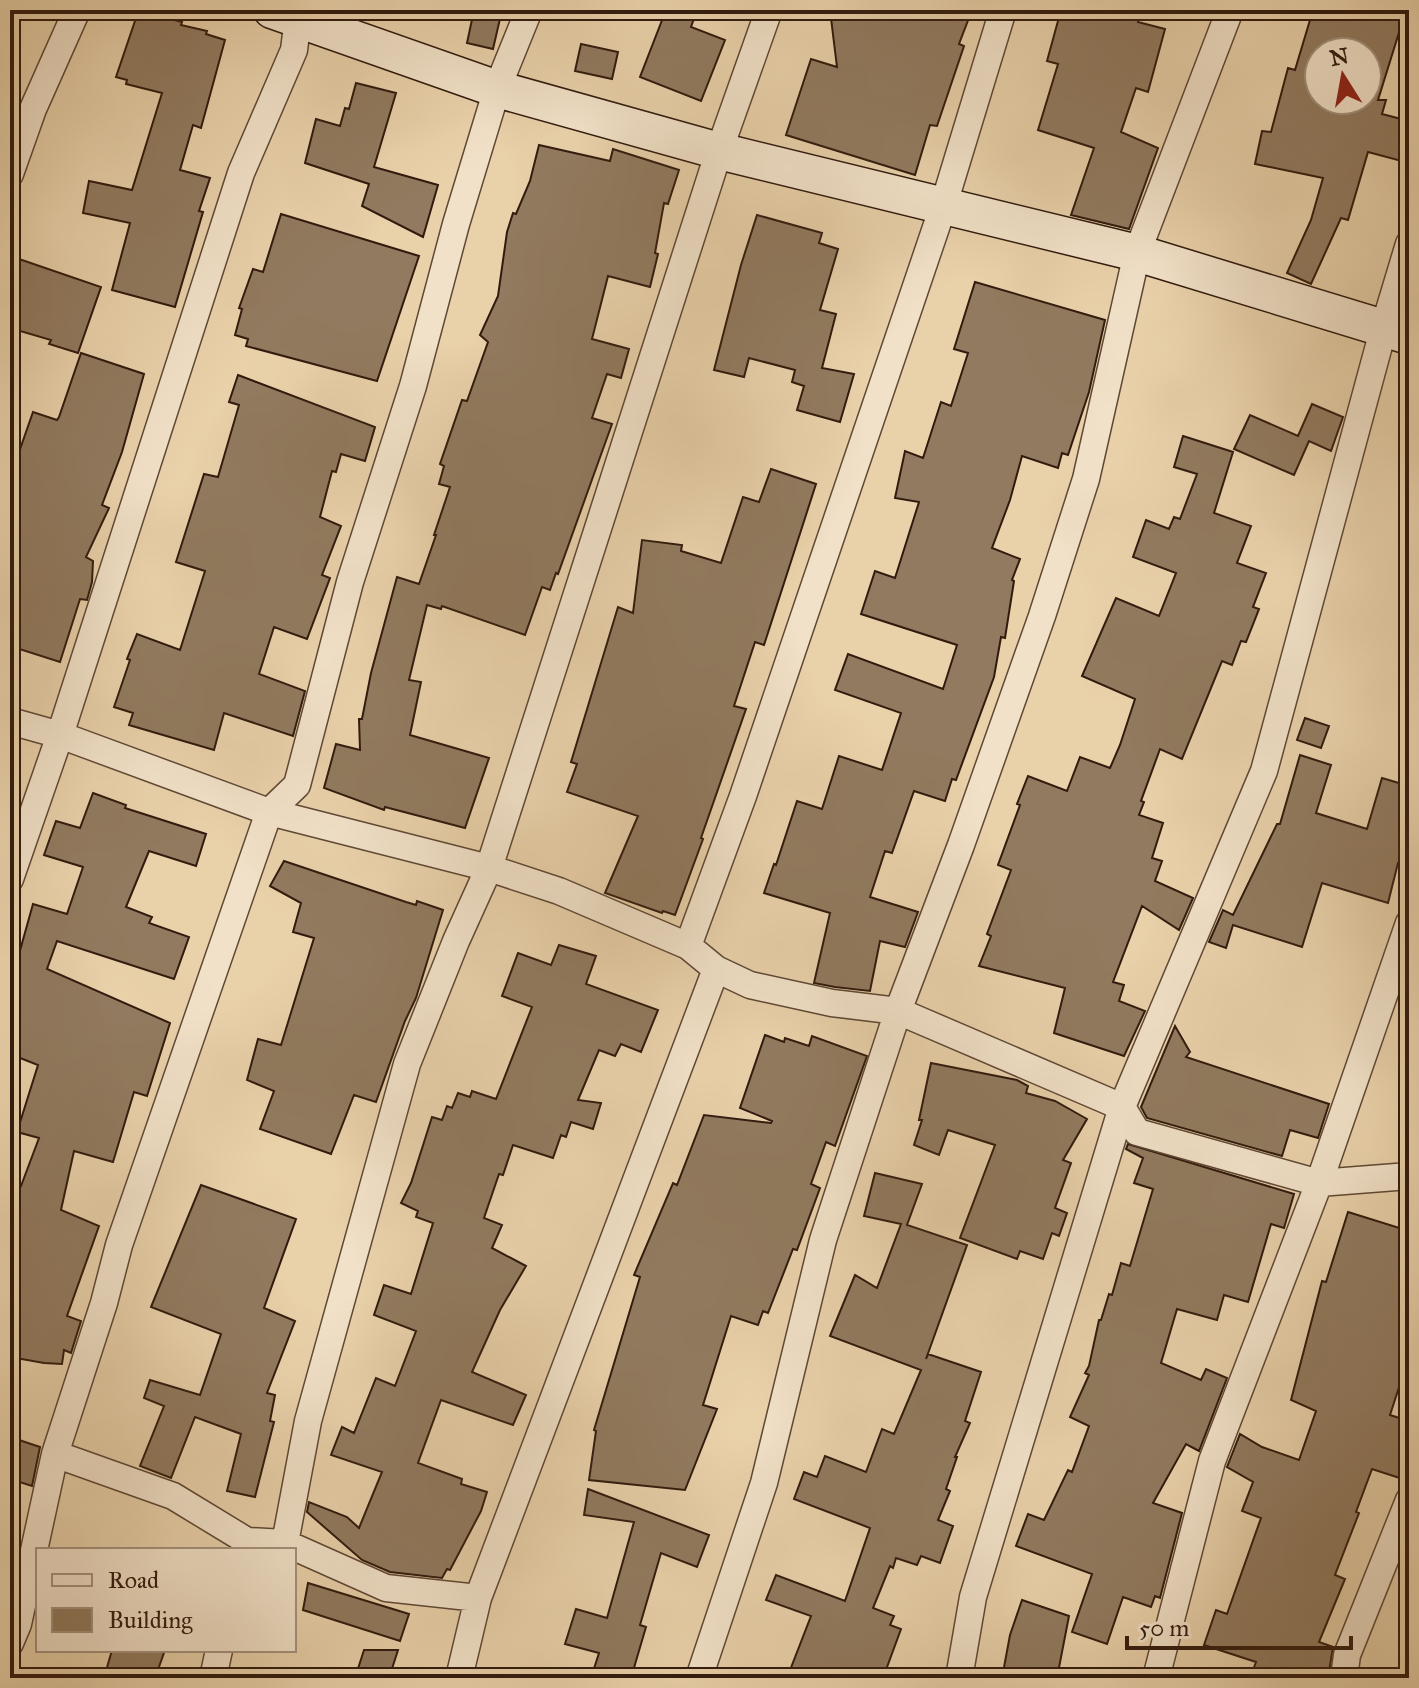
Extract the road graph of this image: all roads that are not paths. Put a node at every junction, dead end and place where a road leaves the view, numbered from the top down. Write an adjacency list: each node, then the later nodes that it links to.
1 (77, 10): 9 (street)
2 (529, 10): 7 (street)
3 (769, 10): 8 (street)
4 (1003, 10): 10 (street)
5 (1230, 10): 12 (street)
6 (289, 13): 7 (street); 15 (street)
7 (497, 89): 8 (street); 16 (street)
8 (719, 151): 10 (street); 17 (street)
9 (10, 174)
10 (943, 207): 12 (street); 20 (street)
11 (1409, 244): 13 (street)
12 (1137, 253): 13 (street); 22 (street)
13 (1396, 331): 23 (street)
14 (10, 721): 15 (street)
15 (60, 735): 16 (street); 18 (street)
16 (269, 812): 17 (street); 26 (street)
17 (489, 868): 20 (street); 28 (street)
18 (10, 879)
19 (1409, 923): 25 (street)
20 (688, 946): 21 (street)
21 (716, 969): 22 (street); 30 (street)
22 (898, 1011): 23 (street); 35 (street)
23 (1122, 1107): 25 (street); 36 (street)
24 (1409, 1176): 25 (street)
25 (1319, 1183): 37 (street)
26 (55, 1454): 29 (street); 31 (street)
27 (1409, 1500): 38 (street)
28 (285, 1543): 29 (street); 30 (street)
29 (246, 1546)
30 (478, 1598): 34 (street)
31 (13, 1630)
32 (219, 1652): 33 (street)
33 (213, 1678)
34 (459, 1678)
35 (699, 1678)
36 (959, 1678)
37 (1156, 1678)
38 (1344, 1678)

